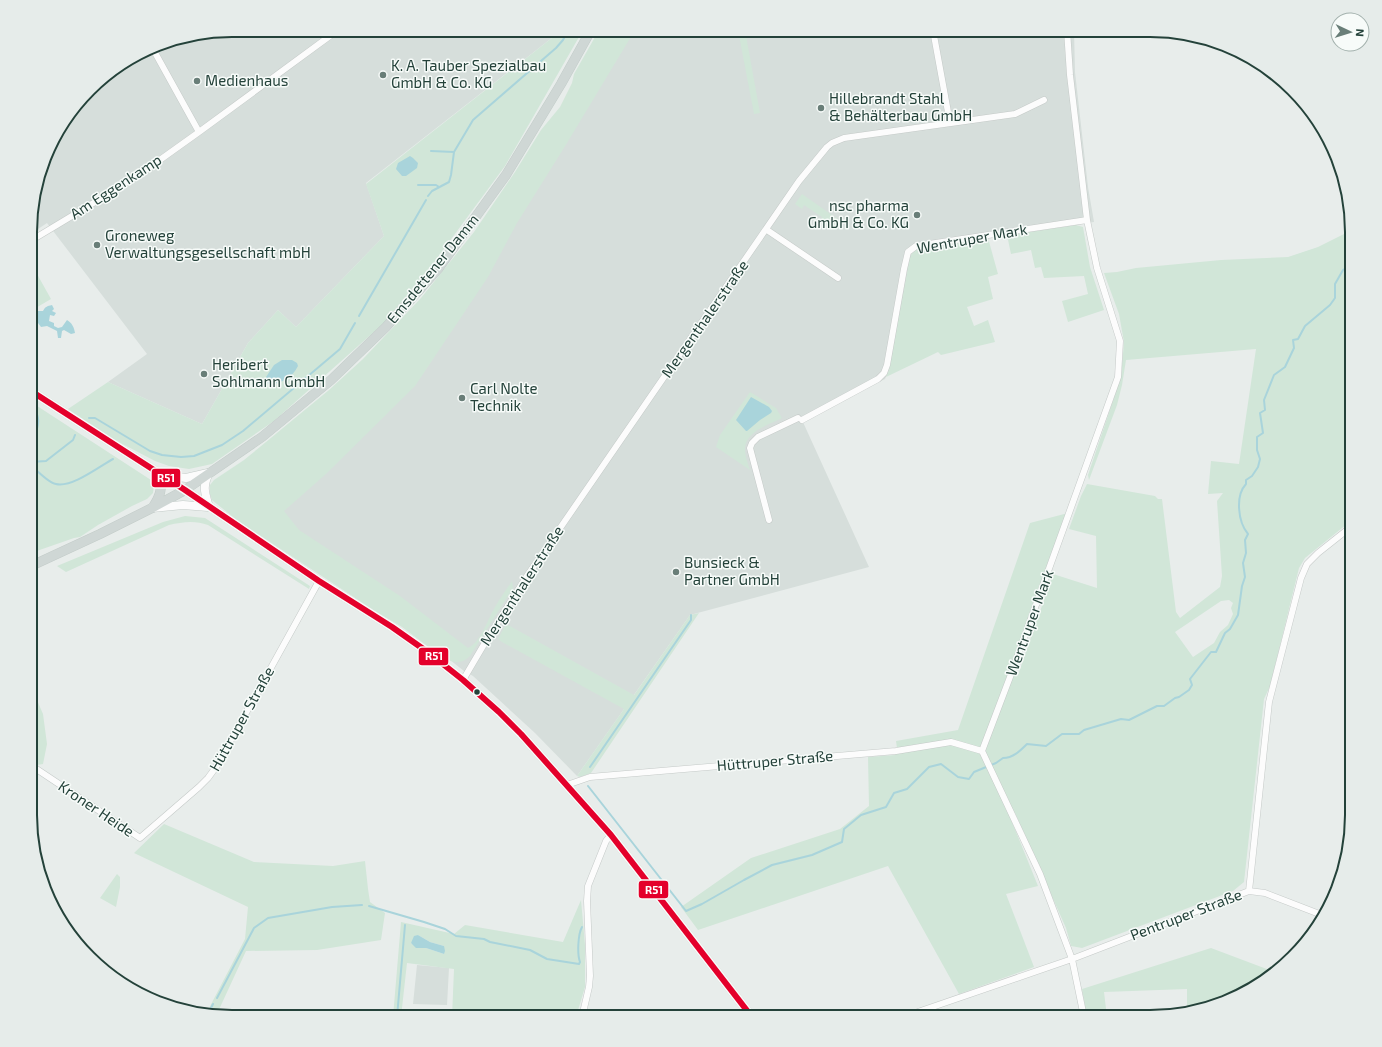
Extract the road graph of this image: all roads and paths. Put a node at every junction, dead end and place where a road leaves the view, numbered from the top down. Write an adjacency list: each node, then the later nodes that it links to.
1 (328, 37): 8 (street, Am Eggenkamp)
2 (586, 37): 14 (main road, Emsdettener Damm)
3 (934, 37): 7 (street)
4 (1068, 37): 9 (street, Wentruper Mark)
5 (155, 53): 8 (street)
6 (1044, 100): 7 (street, Mergenthalerstraße)
7 (950, 123): 10 (street, Mergenthalerstraße)
8 (199, 132): 11 (street, Am Eggenkamp)
9 (1087, 220): 19 (street, Wentruper Mark); 24 (street, Wentruper Mark)
10 (767, 230): 12 (street); 23 (street, Mergenthalerstraße)
11 (37, 237)
12 (838, 278)
13 (37, 395): 15 (main road)
14 (209, 473): 15 (main road); 16 (main road, Emsdettener Damm); 17 (main road)
15 (160, 474): 16 (main road); 18 (main road)
16 (185, 490): 17 (main road); 18 (main road, Emsdettener Damm)
17 (209, 507): 18 (main road); 22 (main road)
18 (152, 508): 21 (main road, Emsdettener Damm)
19 (769, 520)
20 (1345, 531): 29 (street)
21 (37, 563)
22 (319, 581): 23 (main road); 28 (street, Hüttruper Straße)
23 (463, 680): 26 (main road)
24 (982, 751): 26 (street, Hüttruper Straße); 31 (street)
25 (37, 772): 28 (street, Kroner Heide)
26 (567, 785): 27 (main road)
27 (611, 835): 32 (street); 33 (main road)
28 (140, 838)
29 (1249, 891): 30 (street, Pentruper Straße); 31 (street, Pentruper Straße)
30 (1318, 914)
31 (1072, 959): 34 (street); 35 (street)
32 (584, 1010)
33 (747, 1010)
34 (926, 1010)
35 (1083, 1010)

